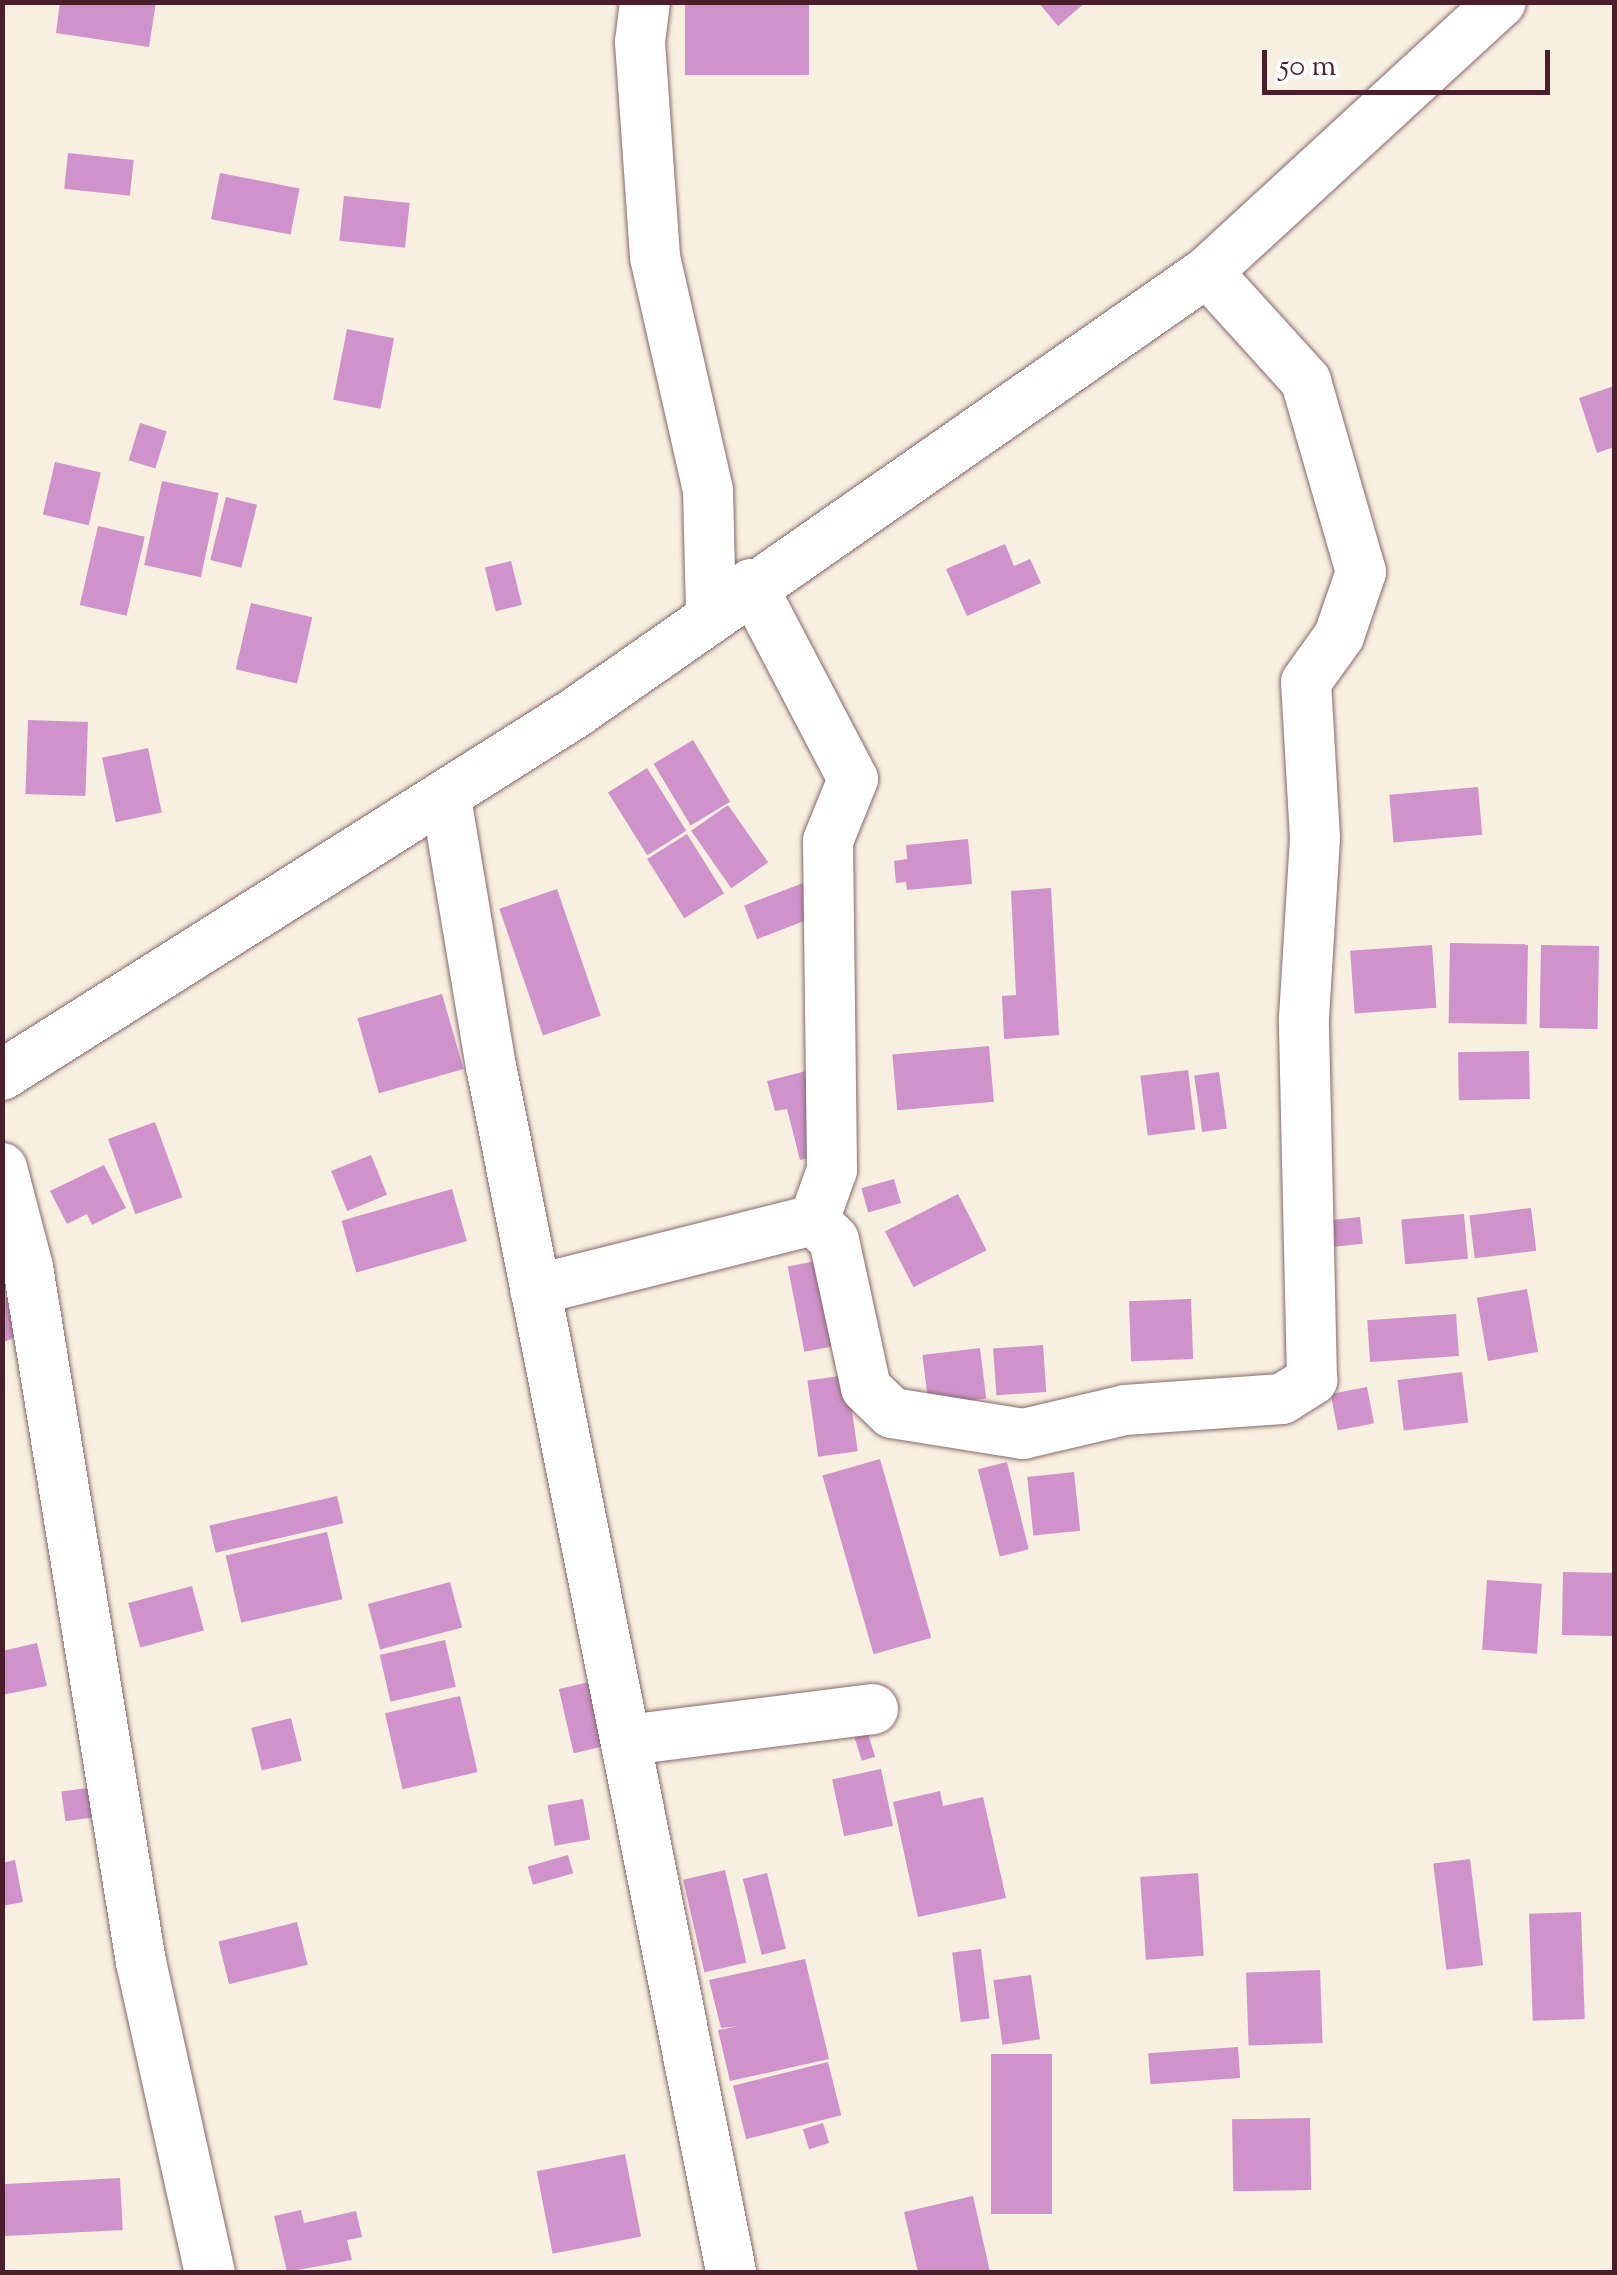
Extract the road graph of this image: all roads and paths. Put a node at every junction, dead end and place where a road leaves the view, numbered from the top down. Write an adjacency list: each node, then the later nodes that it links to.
1 (645, 2): 5 (street)
2 (1501, 2): 3 (street)
3 (1208, 272): 4 (street); 9 (street)
4 (752, 584): 5 (street); 9 (street)
5 (711, 614): 6 (street)
6 (446, 798): 7 (street); 10 (street)
7 (2, 1075)
8 (2, 1168): 13 (street)
9 (814, 1220): 10 (street)
10 (535, 1290): 12 (street)
11 (873, 1709): 12 (street)
12 (628, 1740): 14 (street)
13 (210, 2272)
14 (731, 2272)

